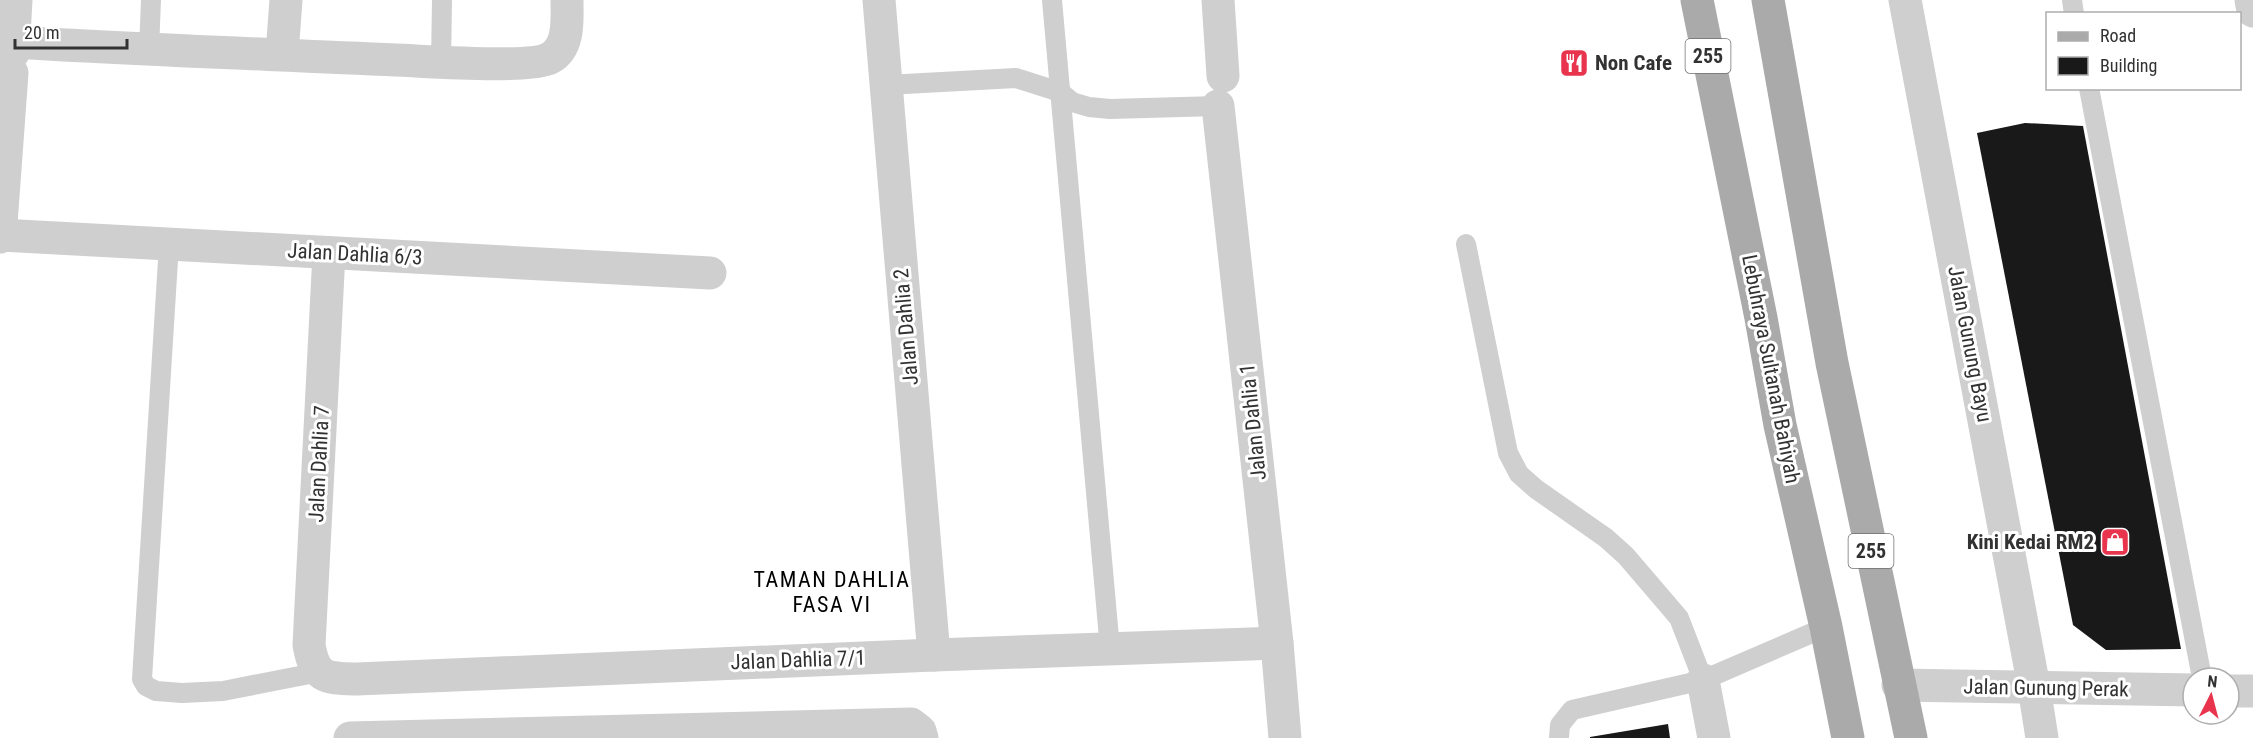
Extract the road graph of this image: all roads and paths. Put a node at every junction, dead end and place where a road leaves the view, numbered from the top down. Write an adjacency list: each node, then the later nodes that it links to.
1 (16, 0): 16 (street)
2 (151, 0): 14 (lane)
3 (286, 0): 15 (street)
4 (442, 0): 17 (lane)
5 (567, 0): 17 (street)
6 (879, 0): 18 (street, Jalan Dahlia 2)
7 (1052, 0): 21 (lane)
8 (1218, 0): 20 (street, Jalan Dahlia 1)
9 (1697, 0): 27 (main road, Lebuhraya Sultanah Bahiyah / 255)
10 (1768, 0): 34 (main road, 255)
11 (1905, 0): 35 (street, Jalan Gunung Bayu)
12 (2251, 0): 13 (street)
13 (2253, 11)
14 (149, 50): 15 (street); 16 (street)
15 (282, 54): 17 (street)
16 (13, 56): 22 (street)
17 (441, 62)
18 (886, 85): 21 (lane); 30 (street, Jalan Dahlia 2)
19 (2088, 90): 31 (lane)
20 (1220, 91): 21 (lane); 28 (street, Jalan Dahlia 1)
21 (1060, 92): 29 (lane)
22 (0, 236): 23 (street, Jalan Dahlia 6/3)
23 (168, 244): 25 (street, Jalan Dahlia 6/3); 32 (lane)
24 (1466, 244): 33 (lane)
25 (329, 253): 26 (street, Jalan Dahlia 6/3); 32 (street, Jalan Dahlia 7)
26 (710, 273)
27 (1826, 627): 33 (lane); 42 (main road, Lebuhraya Sultanah Bahiyah / 255)
28 (1277, 643): 29 (street, Jalan Dahlia 7/1); 39 (street, Jalan Dahlia 1)
29 (1110, 649): 30 (street, Jalan Dahlia 7/1)
30 (934, 655): 32 (street, Jalan Dahlia 7/1)
31 (2200, 666)
32 (320, 672)
33 (1703, 680): 40 (lane); 41 (street)
34 (1898, 685): 35 (street, Jalan Gunung Perak); 43 (main road, 255)
35 (2034, 687): 36 (street, Jalan Gunung Perak); 44 (street, Jalan Gunung Bayu)
36 (2181, 690)
37 (350, 738): 38 (street)
38 (922, 738)
39 (1286, 738)
40 (1559, 738)
41 (1714, 738)
42 (1848, 738)
43 (1911, 738)
44 (2042, 738)

